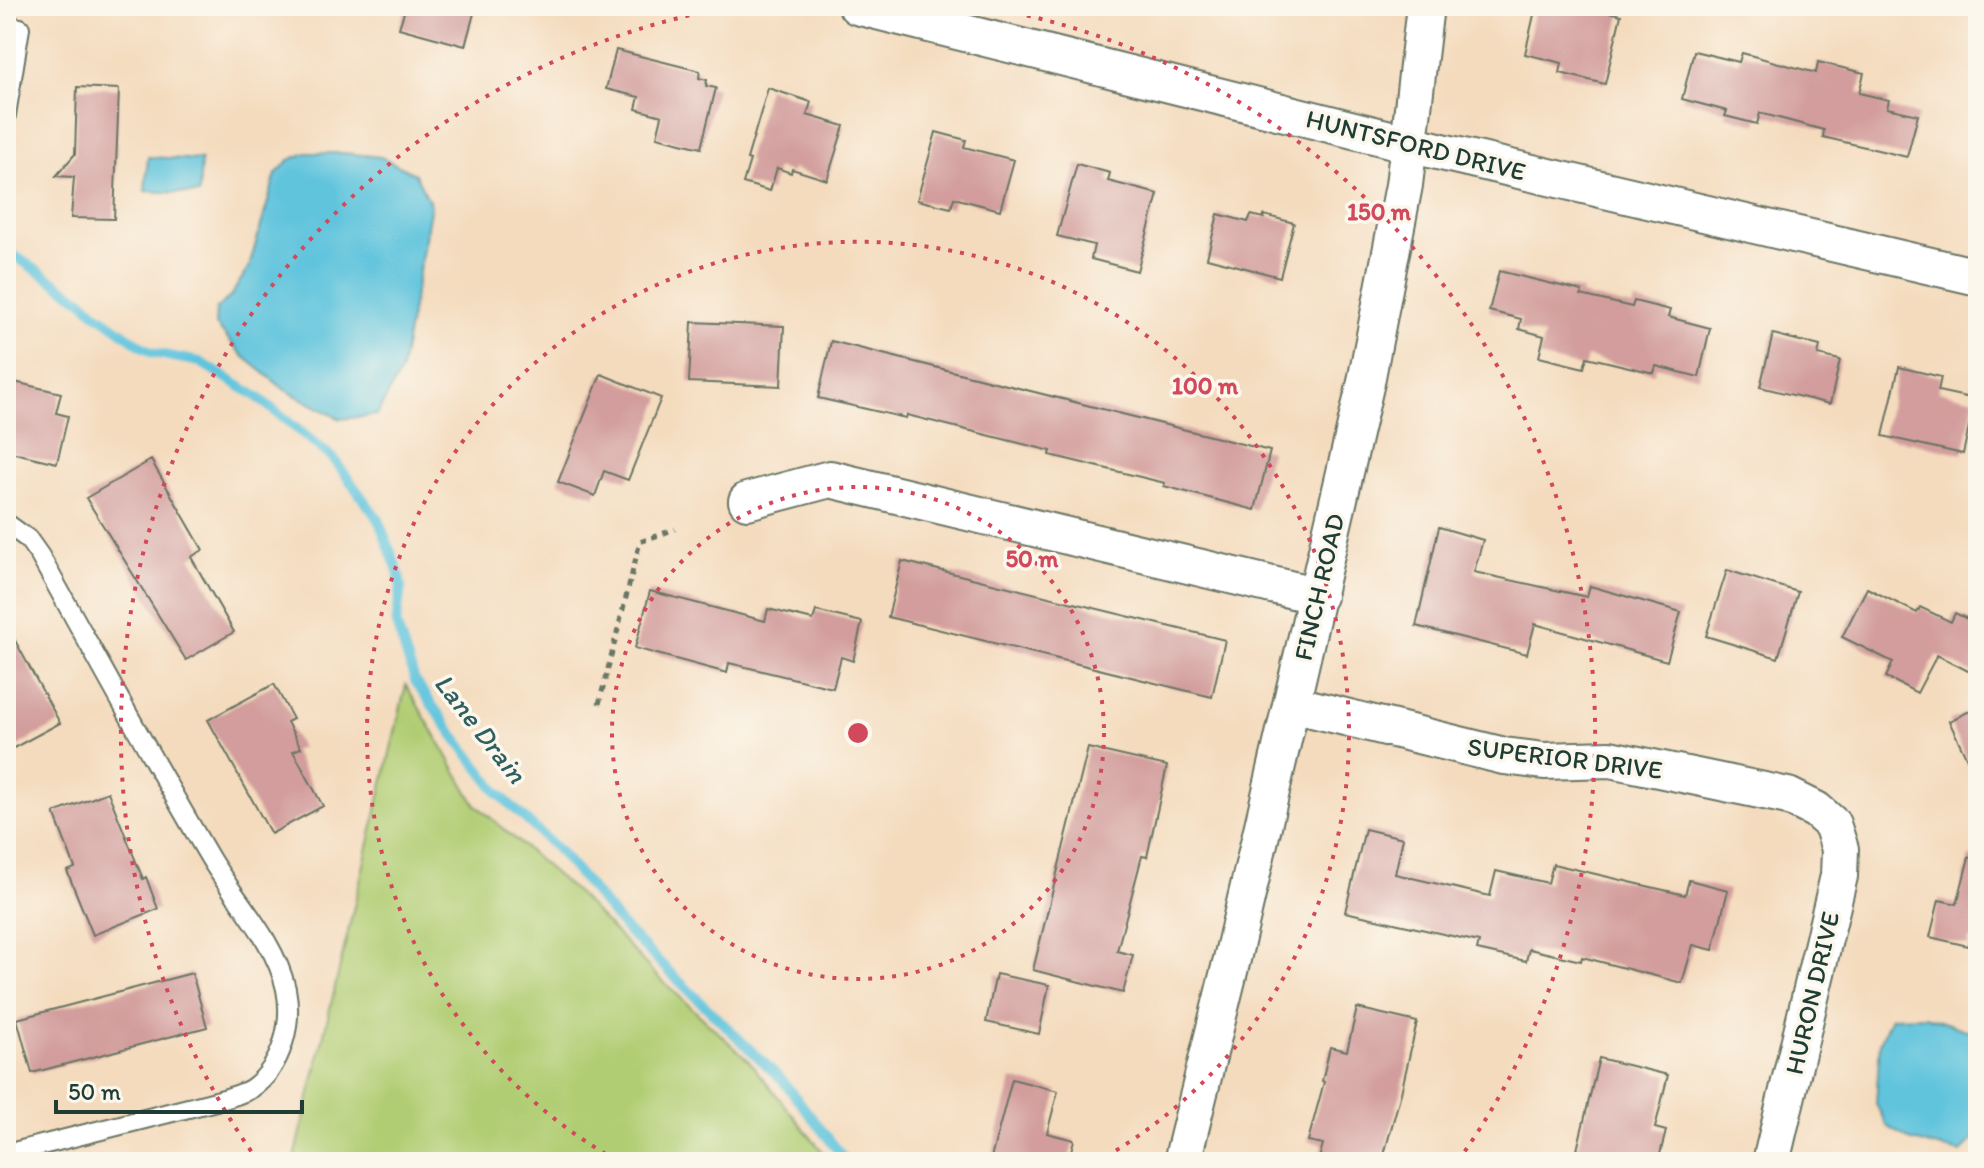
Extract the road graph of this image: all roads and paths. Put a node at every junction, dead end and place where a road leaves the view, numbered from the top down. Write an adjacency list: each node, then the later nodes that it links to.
1 (1425, 6): 5 (street, FINCH ROAD)
2 (862, 7): 5 (street, HUNTSFORD DRIVE)
3 (6, 26): 4 (lane)
4 (6, 115)
5 (1408, 144): 6 (street, HUNTSFORD DRIVE); 10 (street, FINCH ROAD)
6 (1978, 275)
7 (747, 501): 10 (street)
8 (6, 523): 14 (lane)
9 (675, 529): 11 (path)
10 (1318, 596): 12 (street, FINCH ROAD)
11 (599, 704)
12 (1292, 704): 13 (street, SUPERIOR DRIVE); 15 (street, FINCH ROAD)
13 (1832, 824): 16 (street, HURON DRIVE)
14 (6, 1154)
15 (1182, 1162)
16 (1771, 1162)

